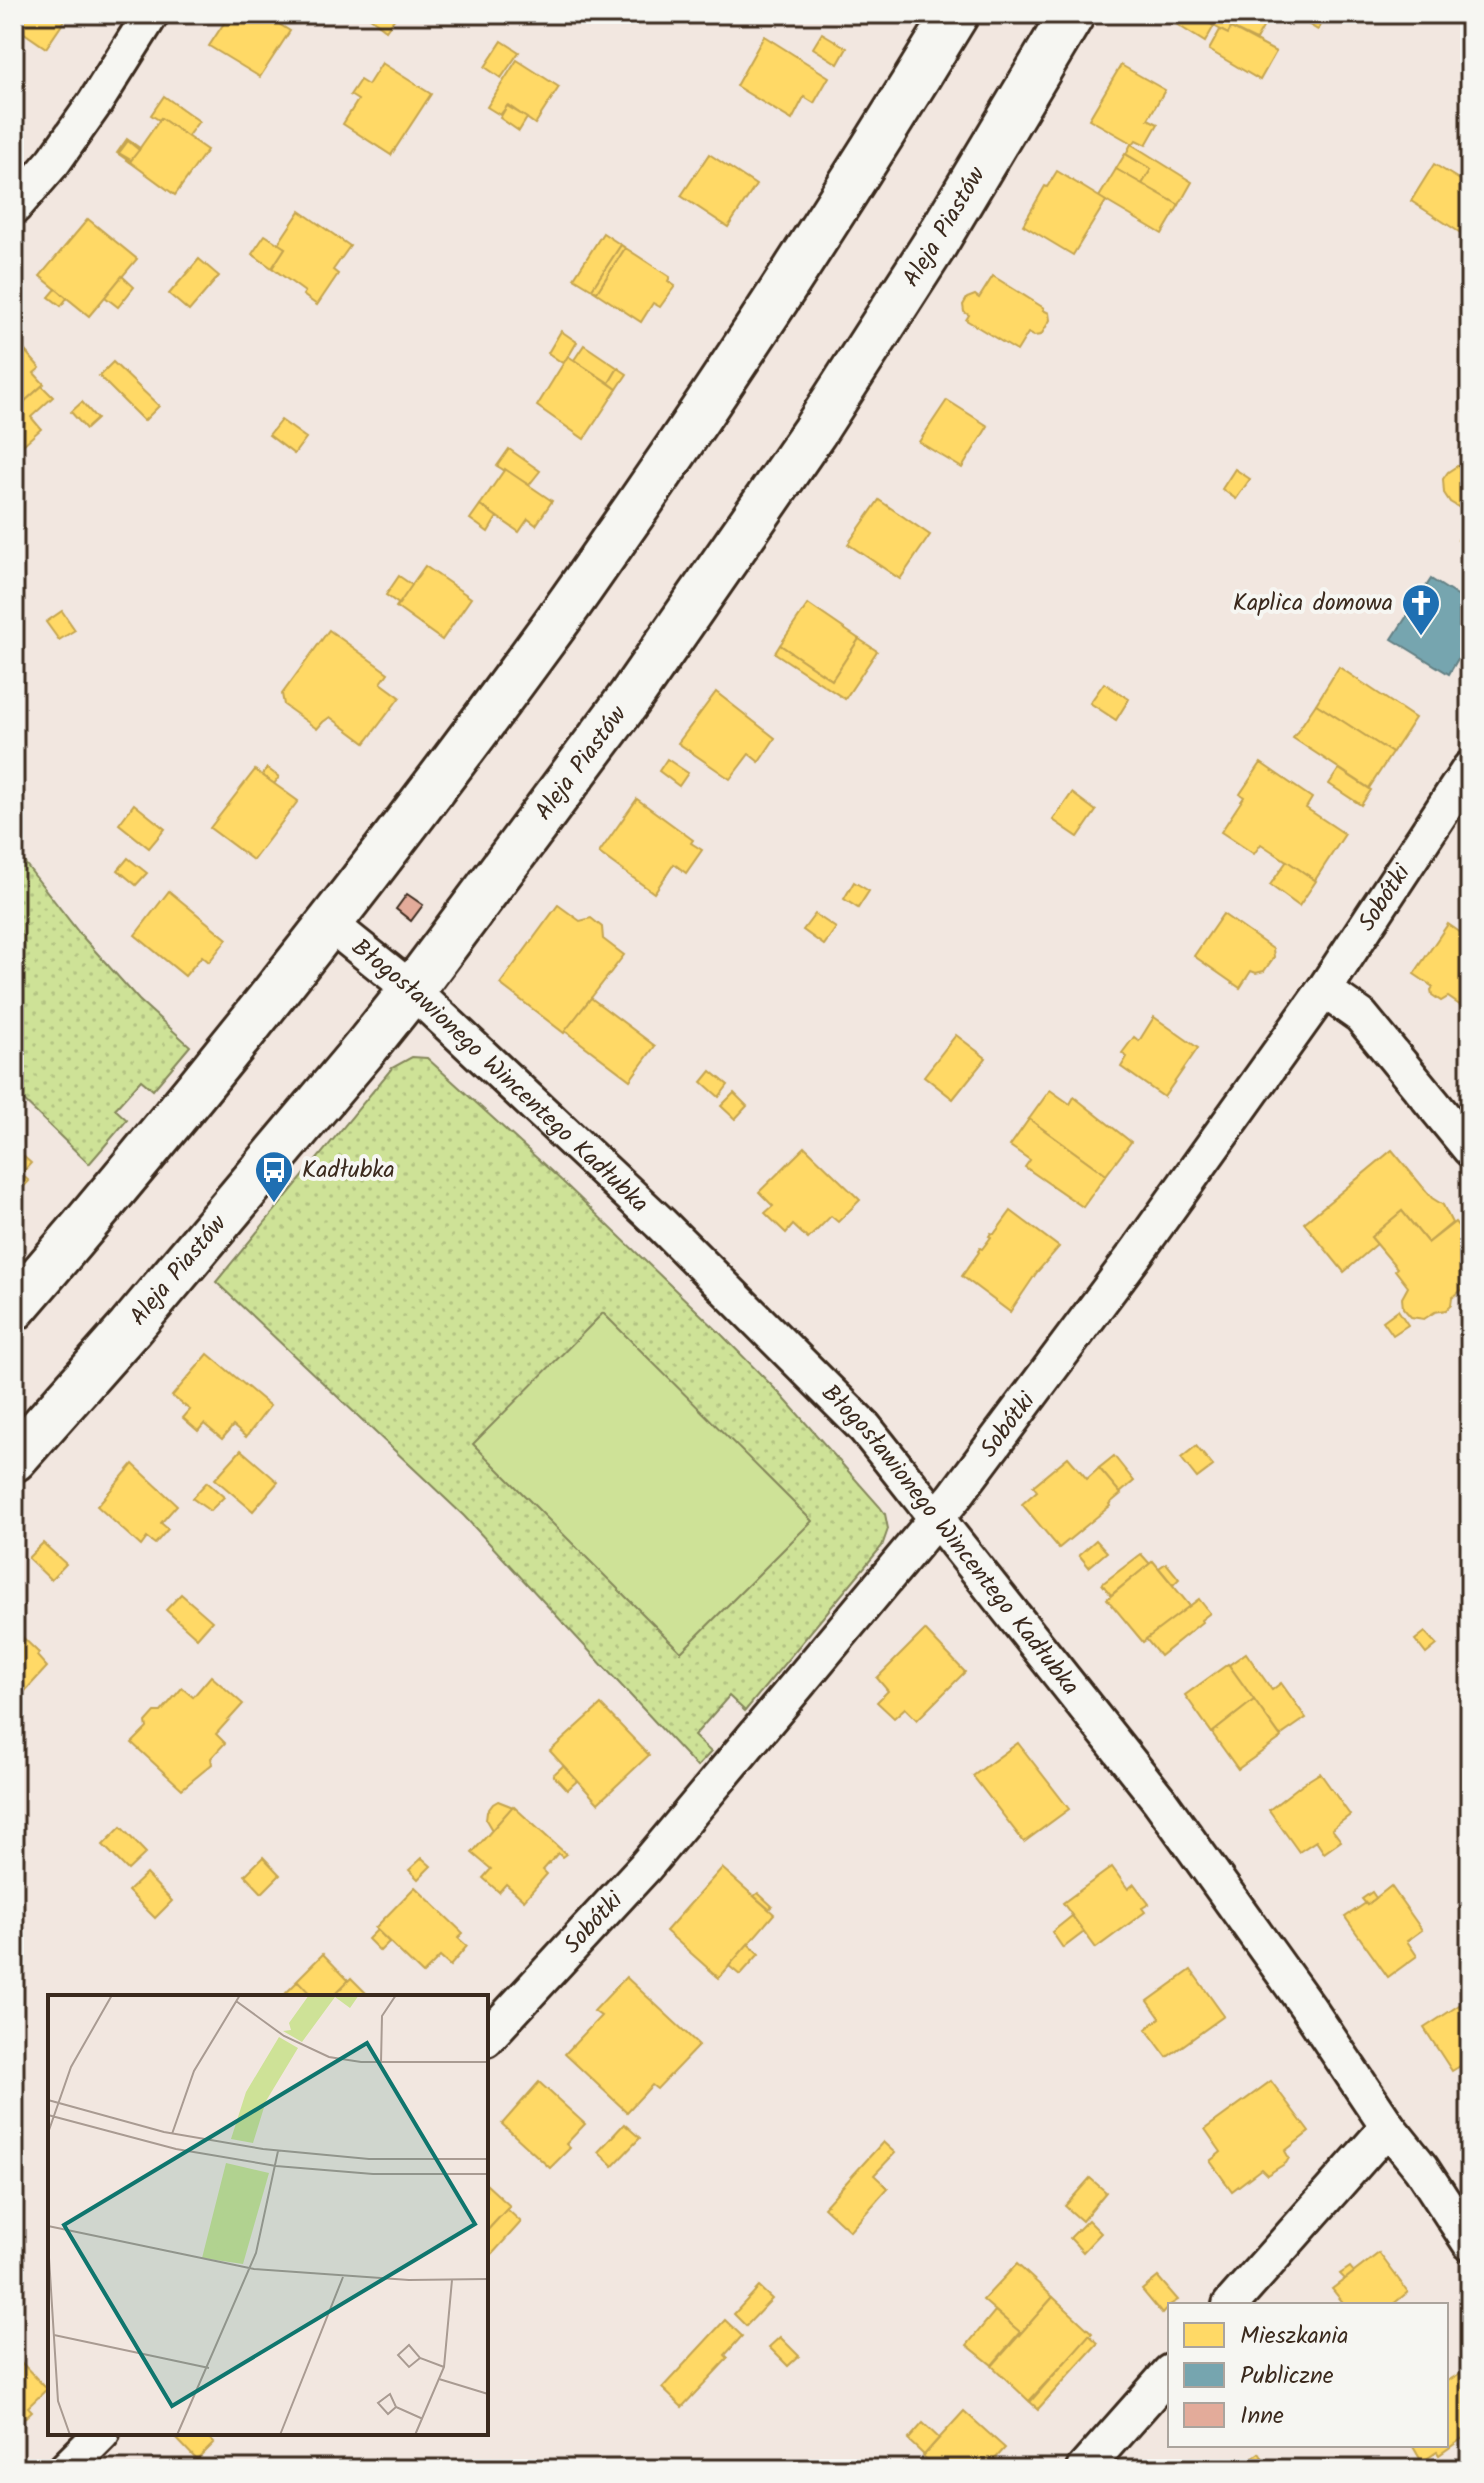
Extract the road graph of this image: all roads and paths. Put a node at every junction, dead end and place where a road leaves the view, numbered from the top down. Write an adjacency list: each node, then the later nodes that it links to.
1 (151, 14): 4 (street)
2 (956, 14): 6 (street)
3 (1072, 14): 7 (street, Aleja Piastów)
4 (14, 207)
5 (1470, 768): 8 (street, Sobótki)
6 (330, 924): 7 (street, Błogosławionego Wincentego Kadłubka); 10 (street)
7 (412, 990): 11 (street, Aleja Piastów); 12 (street, Błogosławionego Wincentego Kadłubka)
8 (1324, 990): 9 (street); 12 (street, Sobótki)
9 (1470, 1149)
10 (14, 1308)
11 (14, 1459)
12 (938, 1518): 13 (street, Sobótki); 14 (street, Błogosławionego Wincentego Kadłubka)
13 (488, 2037)
14 (1388, 2127): 15 (street, Błogosławionego Wincentego Kadłubka); 16 (street)
15 (1470, 2243)
16 (1232, 2303)
17 (1168, 2374): 20 (street)
18 (100, 2435): 19 (street)
19 (66, 2469)
20 (1084, 2469)

